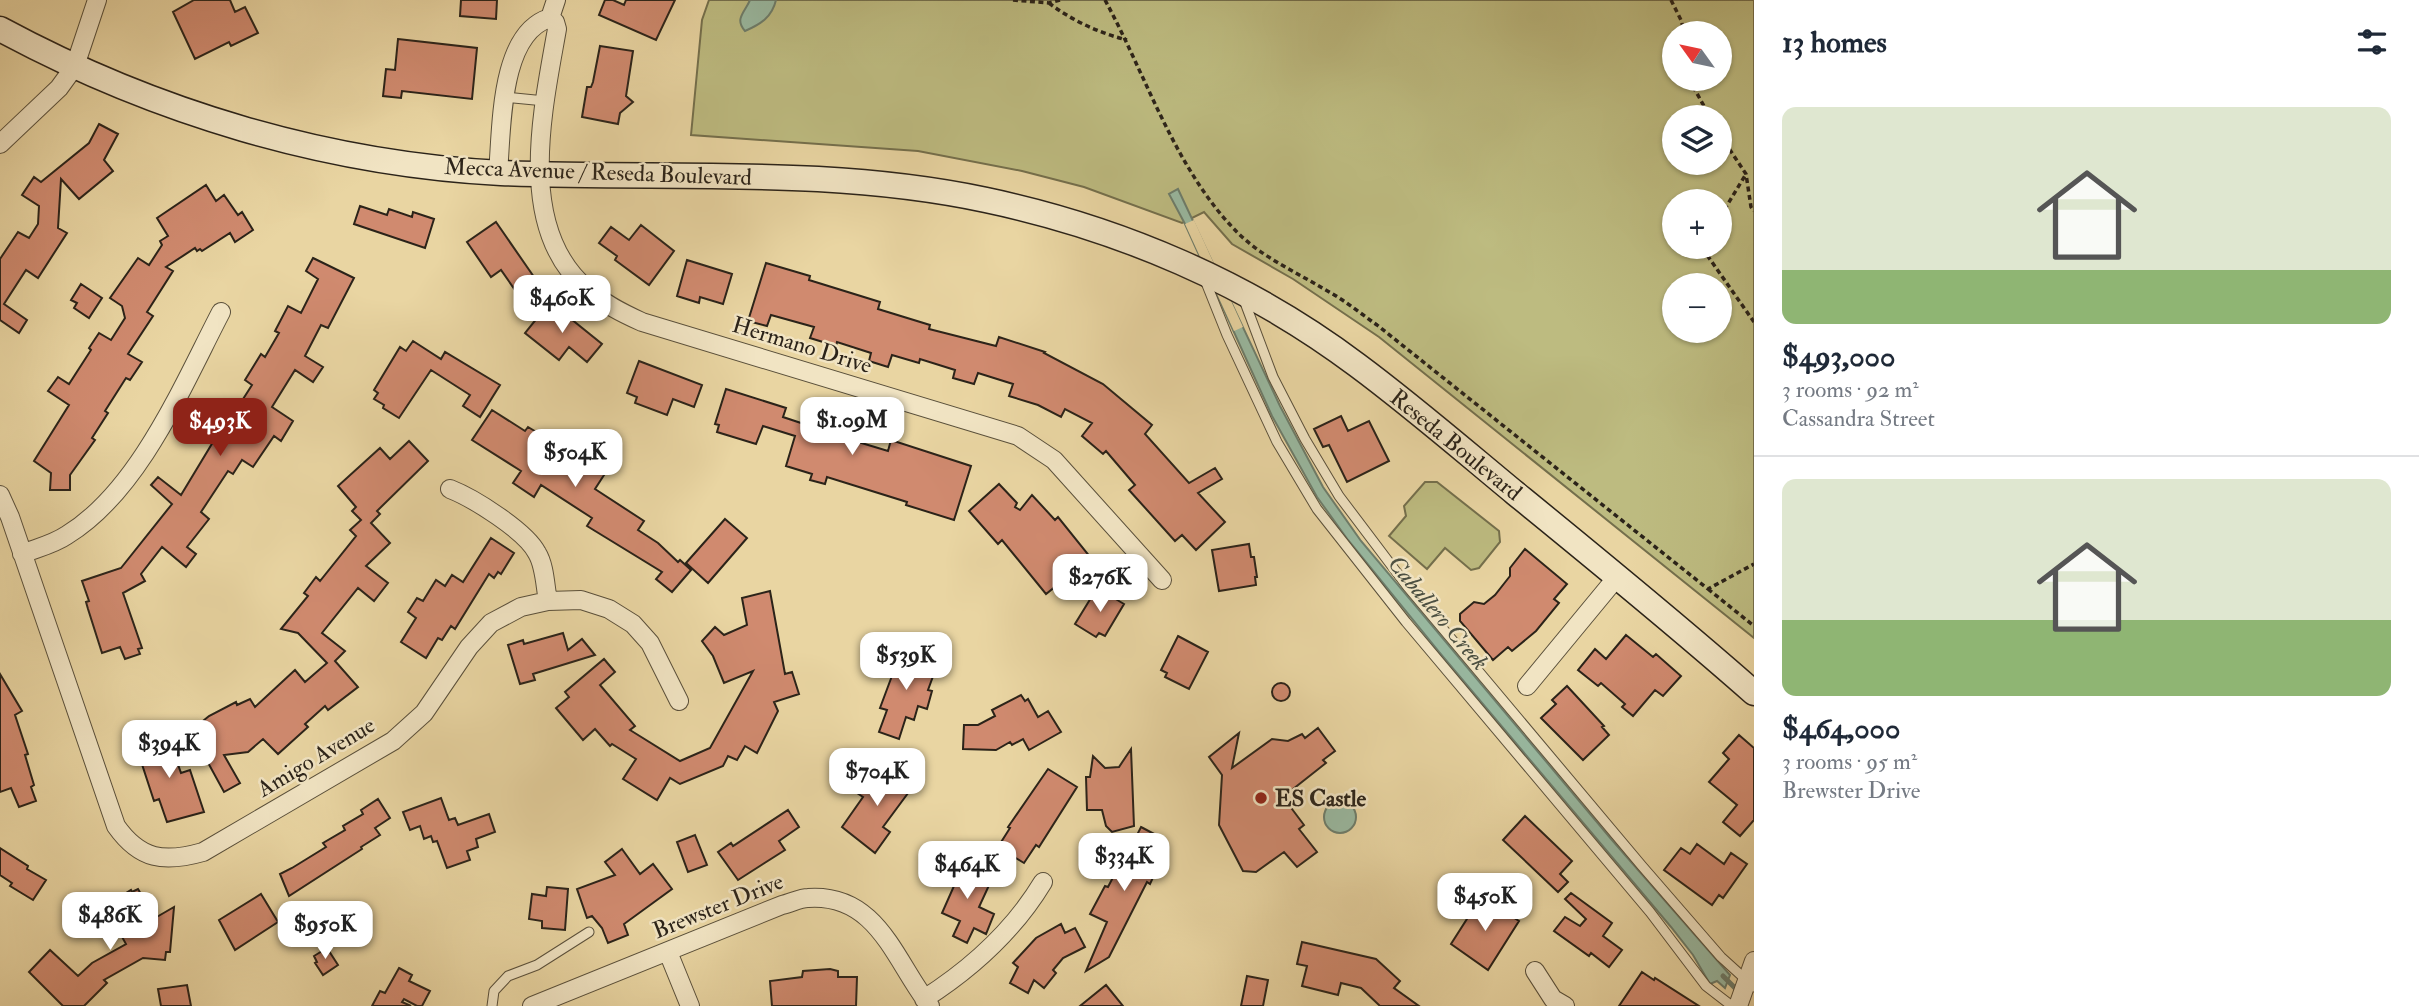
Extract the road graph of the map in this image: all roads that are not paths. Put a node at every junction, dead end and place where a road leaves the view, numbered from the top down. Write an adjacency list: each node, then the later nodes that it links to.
1 (97, 0): 5 (street)
2 (556, 0): 3 (street)
3 (550, 18): 6 (street); 7 (street, Hermano Drive)
4 (0, 29): 5 (main road, Mecca Avenue / Reseda Boulevard)
5 (75, 66): 8 (street); 9 (main road, Mecca Avenue / Reseda Boulevard)
6 (505, 97): 7 (lane); 9 (street)
7 (545, 101): 10 (street, Hermano Drive)
8 (0, 145)
9 (498, 173): 10 (main road, Mecca Avenue / Reseda Boulevard)
10 (540, 174): 11 (main road, Mecca Avenue / Reseda Boulevard); 18 (street, Hermano Drive)
11 (1129, 242): 12 (main road, Reseda Boulevard)
12 (1219, 280): 17 (main road, Reseda Boulevard); 28 (lane); 28 (lane)
13 (221, 312): 16 (street)
14 (450, 488): 19 (street)
15 (0, 495): 16 (street, Amigo Avenue)
16 (22, 554): 19 (street, Amigo Avenue)
17 (1617, 576): 20 (street); 21 (main road, Reseda Boulevard)
18 (1163, 580)
19 (548, 601): 22 (street, Amigo Avenue)
20 (1527, 686)
21 (1754, 693)
22 (679, 701)
23 (1042, 882): 29 (street, Brewster Drive)
24 (589, 932): 30 (lane)
25 (668, 952): 29 (street, Brewster Drive); 31 (street, Brewster Drive); 32 (street)
26 (1754, 961): 28 (street)
27 (1535, 971): 33 (street)
28 (1743, 995)
29 (927, 1002)
30 (492, 1006)
31 (533, 1006)
32 (690, 1006)
33 (1564, 1006)

